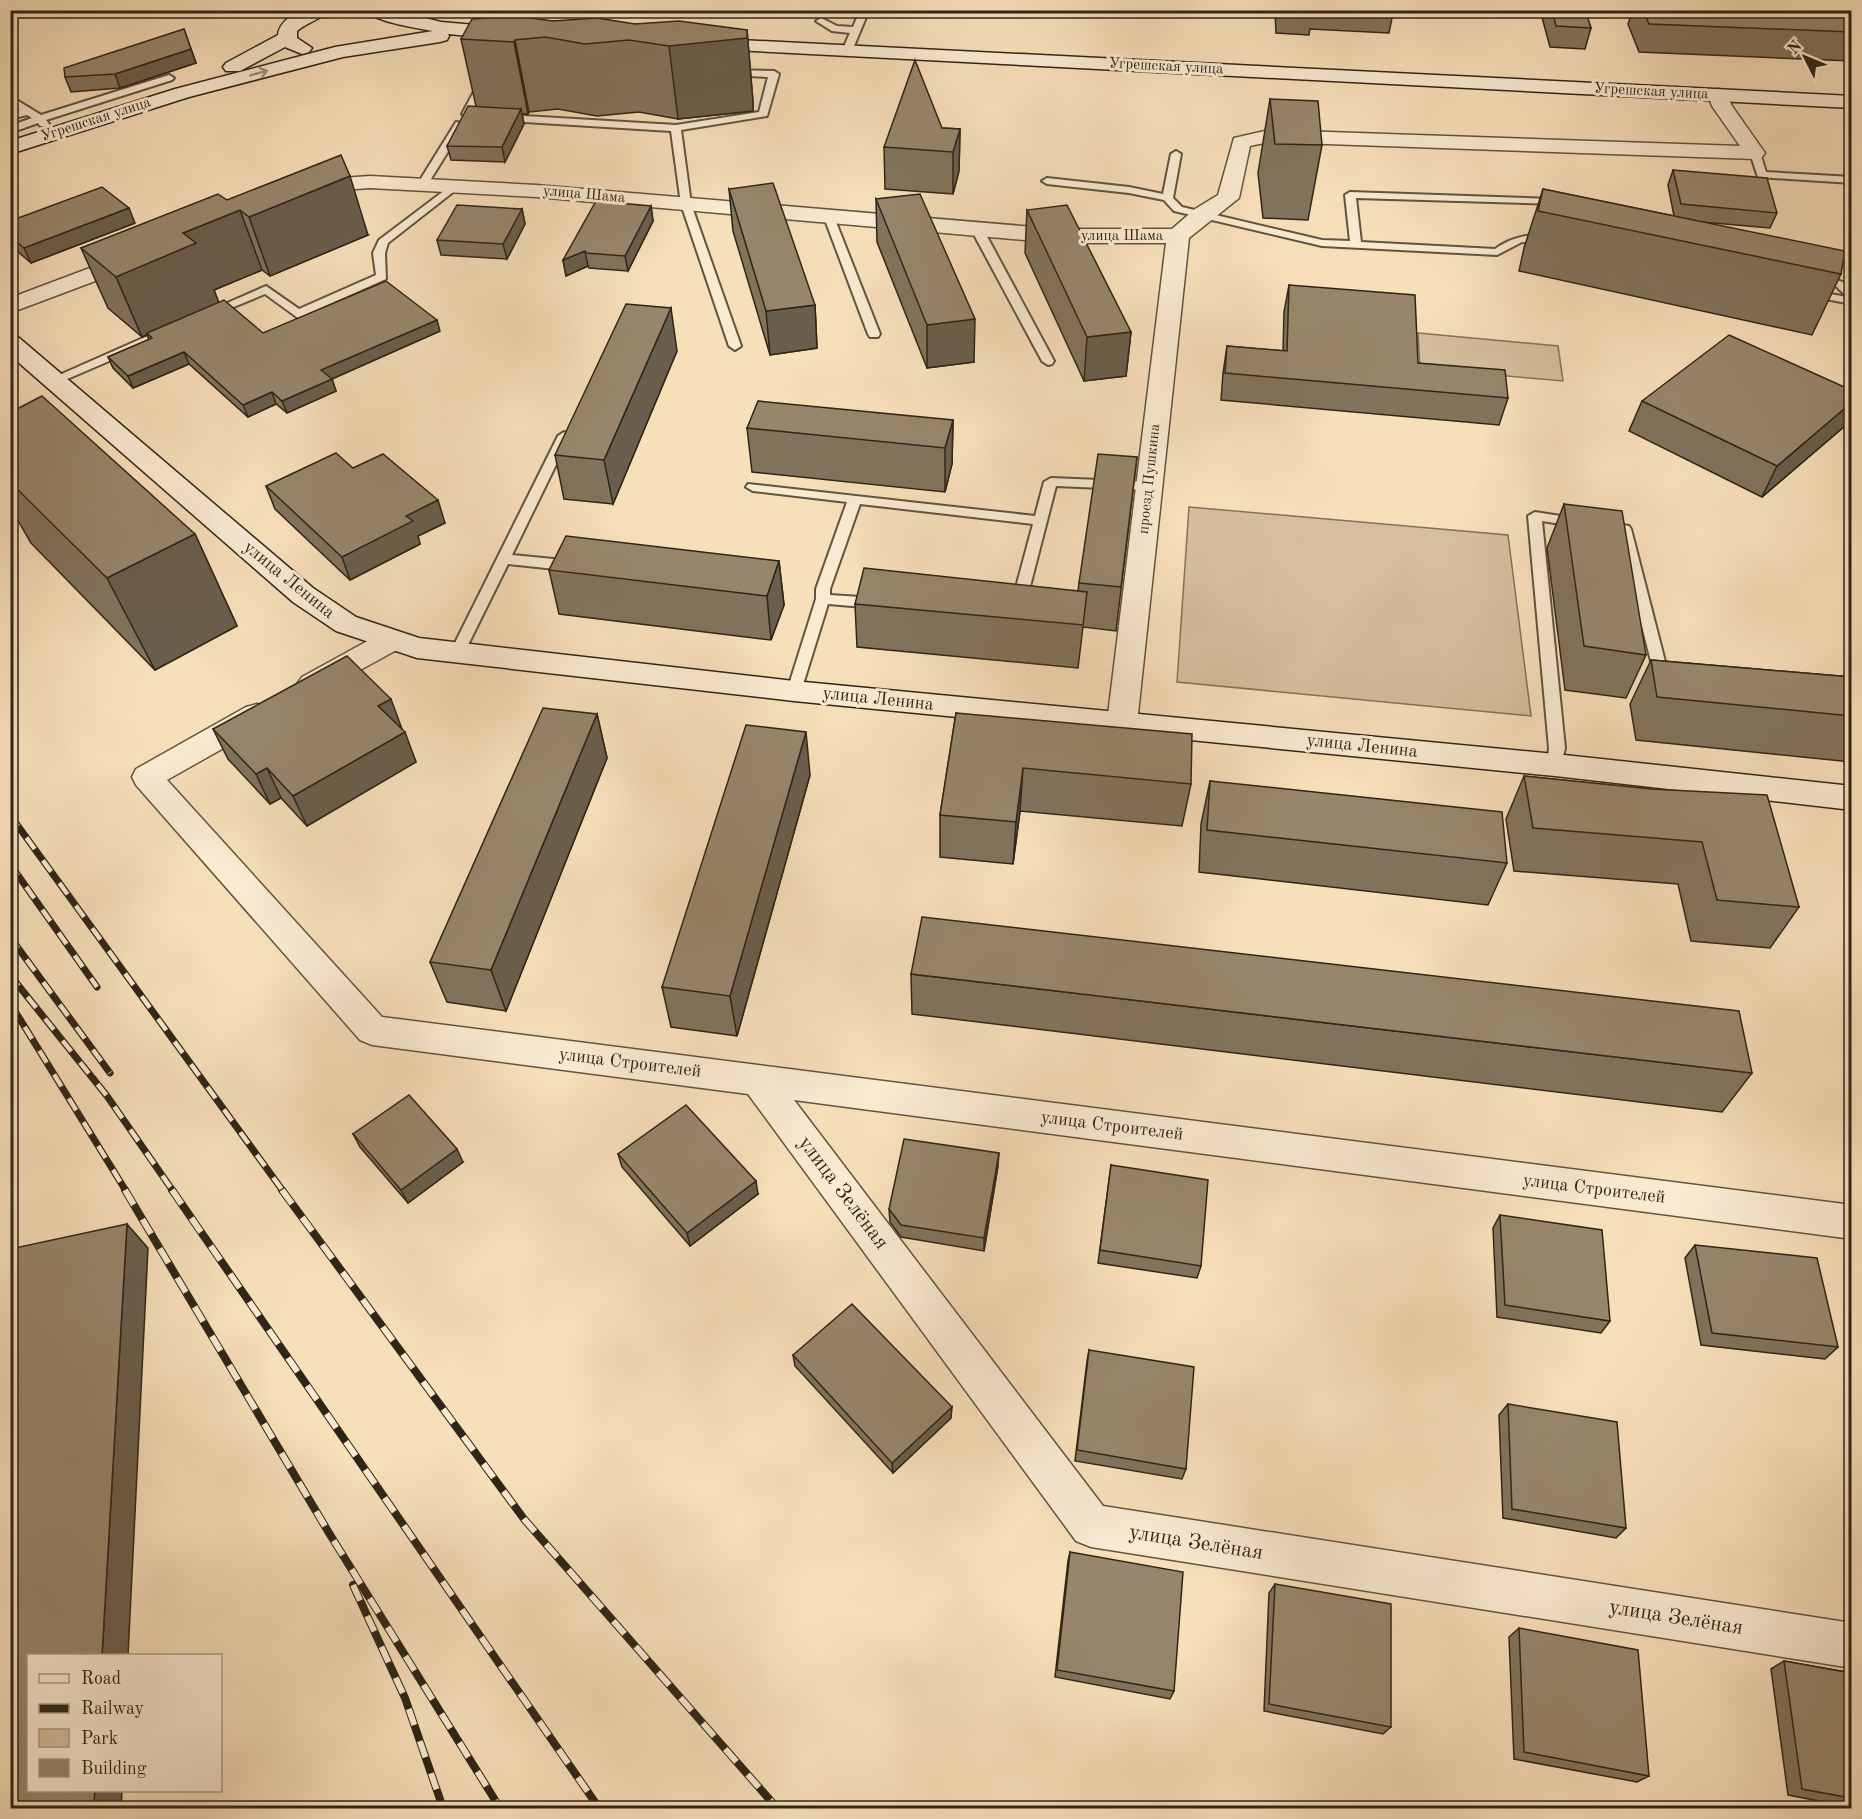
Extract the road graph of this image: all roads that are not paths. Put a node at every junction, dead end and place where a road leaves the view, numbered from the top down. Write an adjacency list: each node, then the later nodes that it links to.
1 (321, 10): 6 (street, Угрешская улица)
2 (492, 10): 9 (lane)
3 (865, 10): 7 (lane)
4 (379, 12): 8 (street, Угрешская улица); 11 (street, Угрешская улица)
5 (821, 21): 7 (lane)
6 (284, 26): 11 (street, Угрешская улица); 16 (street, Угрешская улица)
7 (856, 30): 12 (lane)
8 (480, 32): 9 (street, Угрешская улица); 11 (street, Угрешская улица)
9 (516, 38)
10 (681, 42): 12 (street, Угрешская улица)
11 (350, 49): 16 (street, Угрешская улица, one-way to 11)
12 (847, 51): 17 (street, Угрешская улица)
13 (490, 69): 20 (lane)
14 (715, 73): 23 (lane)
15 (168, 78): 22 (lane)
16 (182, 93): 24 (street, Угрешская улица)
17 (1718, 95): 18 (street, Угрешская улица); 27 (street)
18 (1851, 102)
19 (17, 106): 21 (lane); 22 (lane)
20 (467, 114): 23 (lane); 31 (lane)
21 (10, 116)
22 (40, 119): 24 (lane); 25 (lane)
23 (676, 128): 36 (lane)
24 (70, 129): 26 (street, Угрешская улица)
25 (10, 130)
26 (10, 148)
27 (1755, 153): 29 (lane); 37 (street)
28 (1176, 154): 33 (lane)
29 (1851, 180)
30 (1047, 181): 33 (lane)
31 (422, 185): 32 (street, улица Шама); 34 (street, улица Шама)
32 (453, 187): 36 (street, улица Шама); 49 (lane)
33 (1168, 198): 37 (lane)
34 (289, 200)
35 (1552, 202): 42 (lane)
36 (686, 204): 38 (street, улица Шама); 52 (lane)
37 (1203, 214): 40 (street); 42 (lane)
38 (829, 217): 39 (street, улица Шама); 51 (lane)
39 (977, 229): 40 (street, улица Шама); 54 (lane)
40 (1178, 236): 57 (street, проезд Пушкина)
41 (1561, 244): 42 (lane)
42 (1356, 245)
43 (151, 252): 48 (street)
44 (1808, 271): 46 (lane)
45 (1796, 291): 47 (lane)
46 (1851, 295)
47 (1851, 300)
48 (10, 306)
49 (201, 317)
50 (180, 326): 55 (lane)
51 (874, 334)
52 (735, 346)
53 (13, 347): 55 (street, улица Ленина)
54 (1048, 362)
55 (54, 380): 66 (street, улица Ленина)
56 (570, 425): 61 (lane)
57 (1149, 486): 60 (lane); 70 (street, проезд Пушкина)
58 (753, 487): 59 (lane)
59 (855, 499): 60 (lane); 63 (lane)
60 (1041, 520): 65 (lane)
61 (503, 560): 62 (lane); 67 (lane)
62 (585, 567)
63 (823, 599): 64 (lane); 69 (lane)
64 (892, 603)
65 (1006, 610)
66 (392, 640): 67 (street, улица Ленина); 73 (street, улица Строителей)
67 (457, 653): 69 (street, улица Ленина)
68 (1677, 687): 71 (lane)
69 (794, 691): 70 (street, улица Ленина)
70 (1122, 723): 71 (street, улица Ленина)
71 (1555, 765): 72 (street, улица Ленина)
72 (1851, 798)
73 (758, 1080): 74 (street, улица Строителей); 75 (street, улица Зелёная)
74 (1851, 1222)
75 (1851, 1646)

